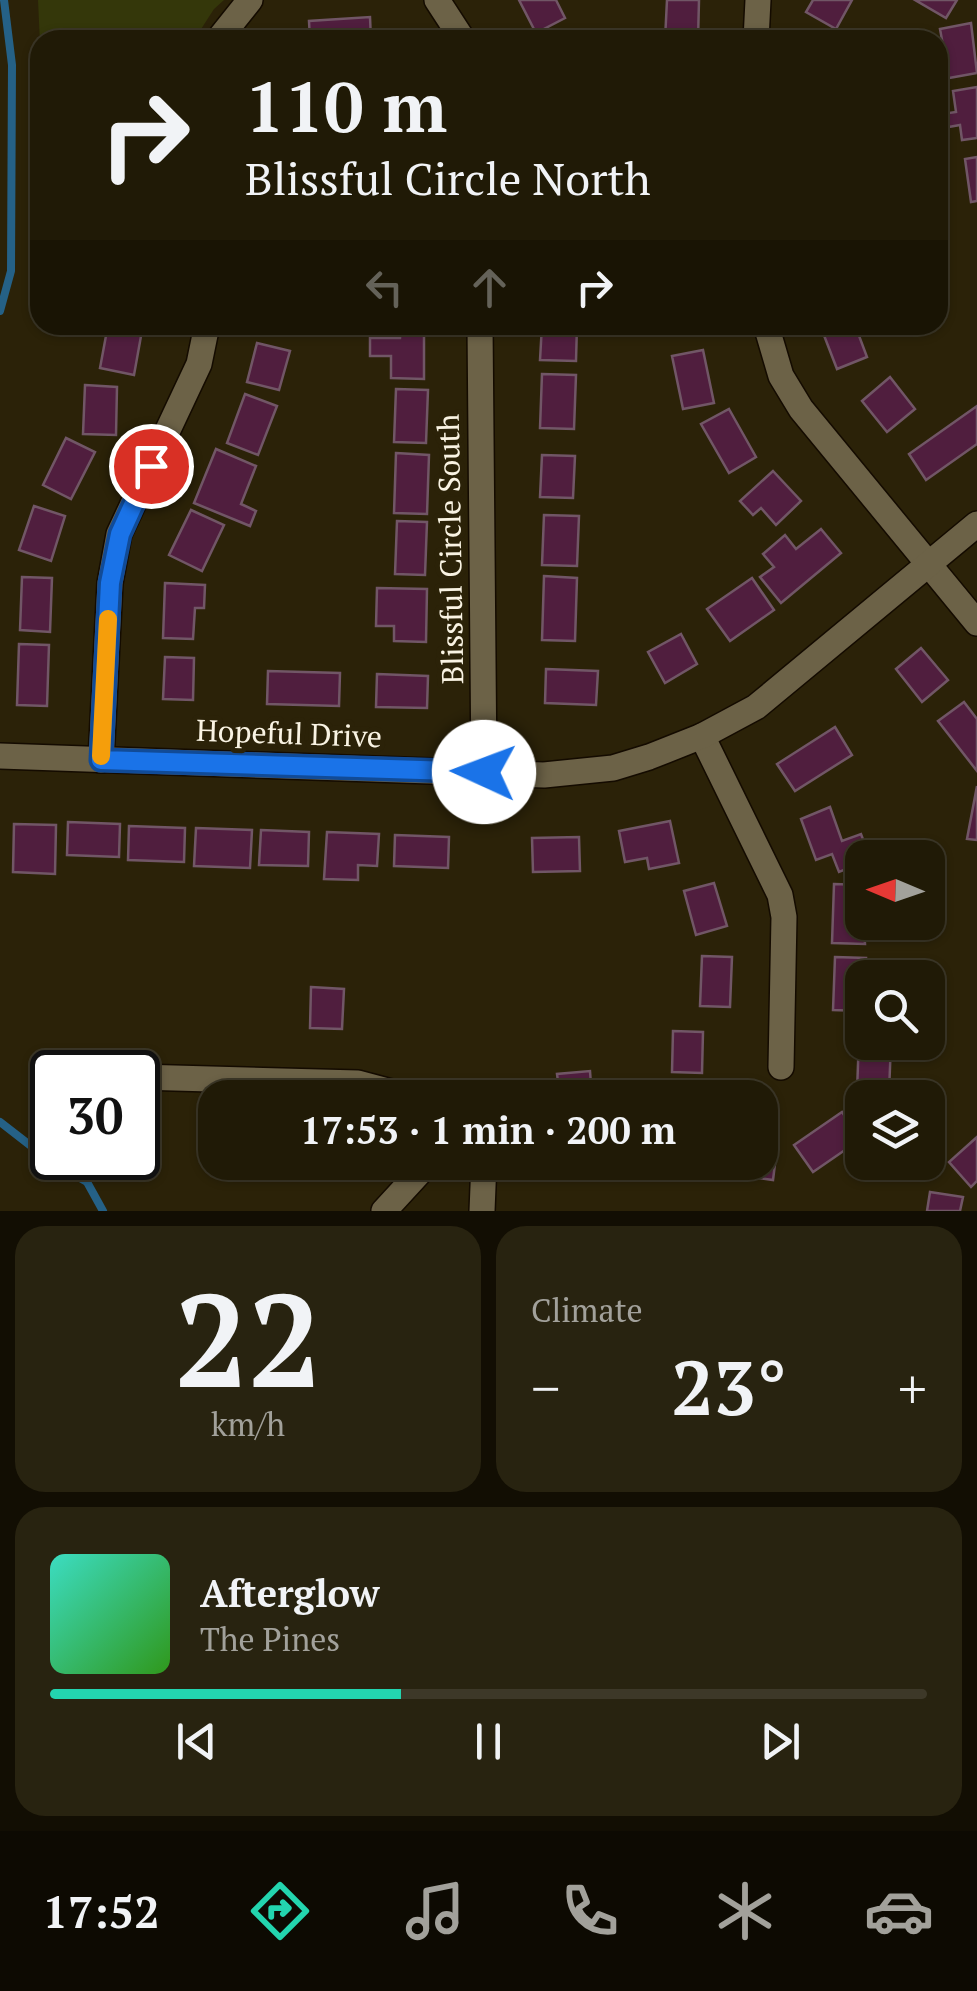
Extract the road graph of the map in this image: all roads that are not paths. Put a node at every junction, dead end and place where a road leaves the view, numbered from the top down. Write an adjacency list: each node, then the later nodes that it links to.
1 (250, 0): 4 (street)
2 (436, 0): 5 (street)
3 (758, 0): 6 (street)
4 (226, 30)
5 (456, 30)
6 (756, 30)
7 (206, 335): 15 (street)
8 (480, 335): 16 (street, Blissful Circle South)
9 (769, 335): 11 (street)
10 (977, 524): 11 (street, Hopeful Drive)
11 (930, 564): 12 (street); 13 (street, Hopeful Drive)
12 (977, 623)
13 (702, 736): 16 (street, Hopeful Drive); 17 (street)
14 (0, 756): 15 (street, Hopeful Drive)
15 (101, 760): 16 (street, Hopeful Drive)
16 (484, 772)
17 (781, 1067)
18 (160, 1078): 19 (street)
19 (248, 1080)
20 (412, 1180): 22 (street)
21 (483, 1180): 23 (street)
22 (384, 1211)
23 (482, 1211)

